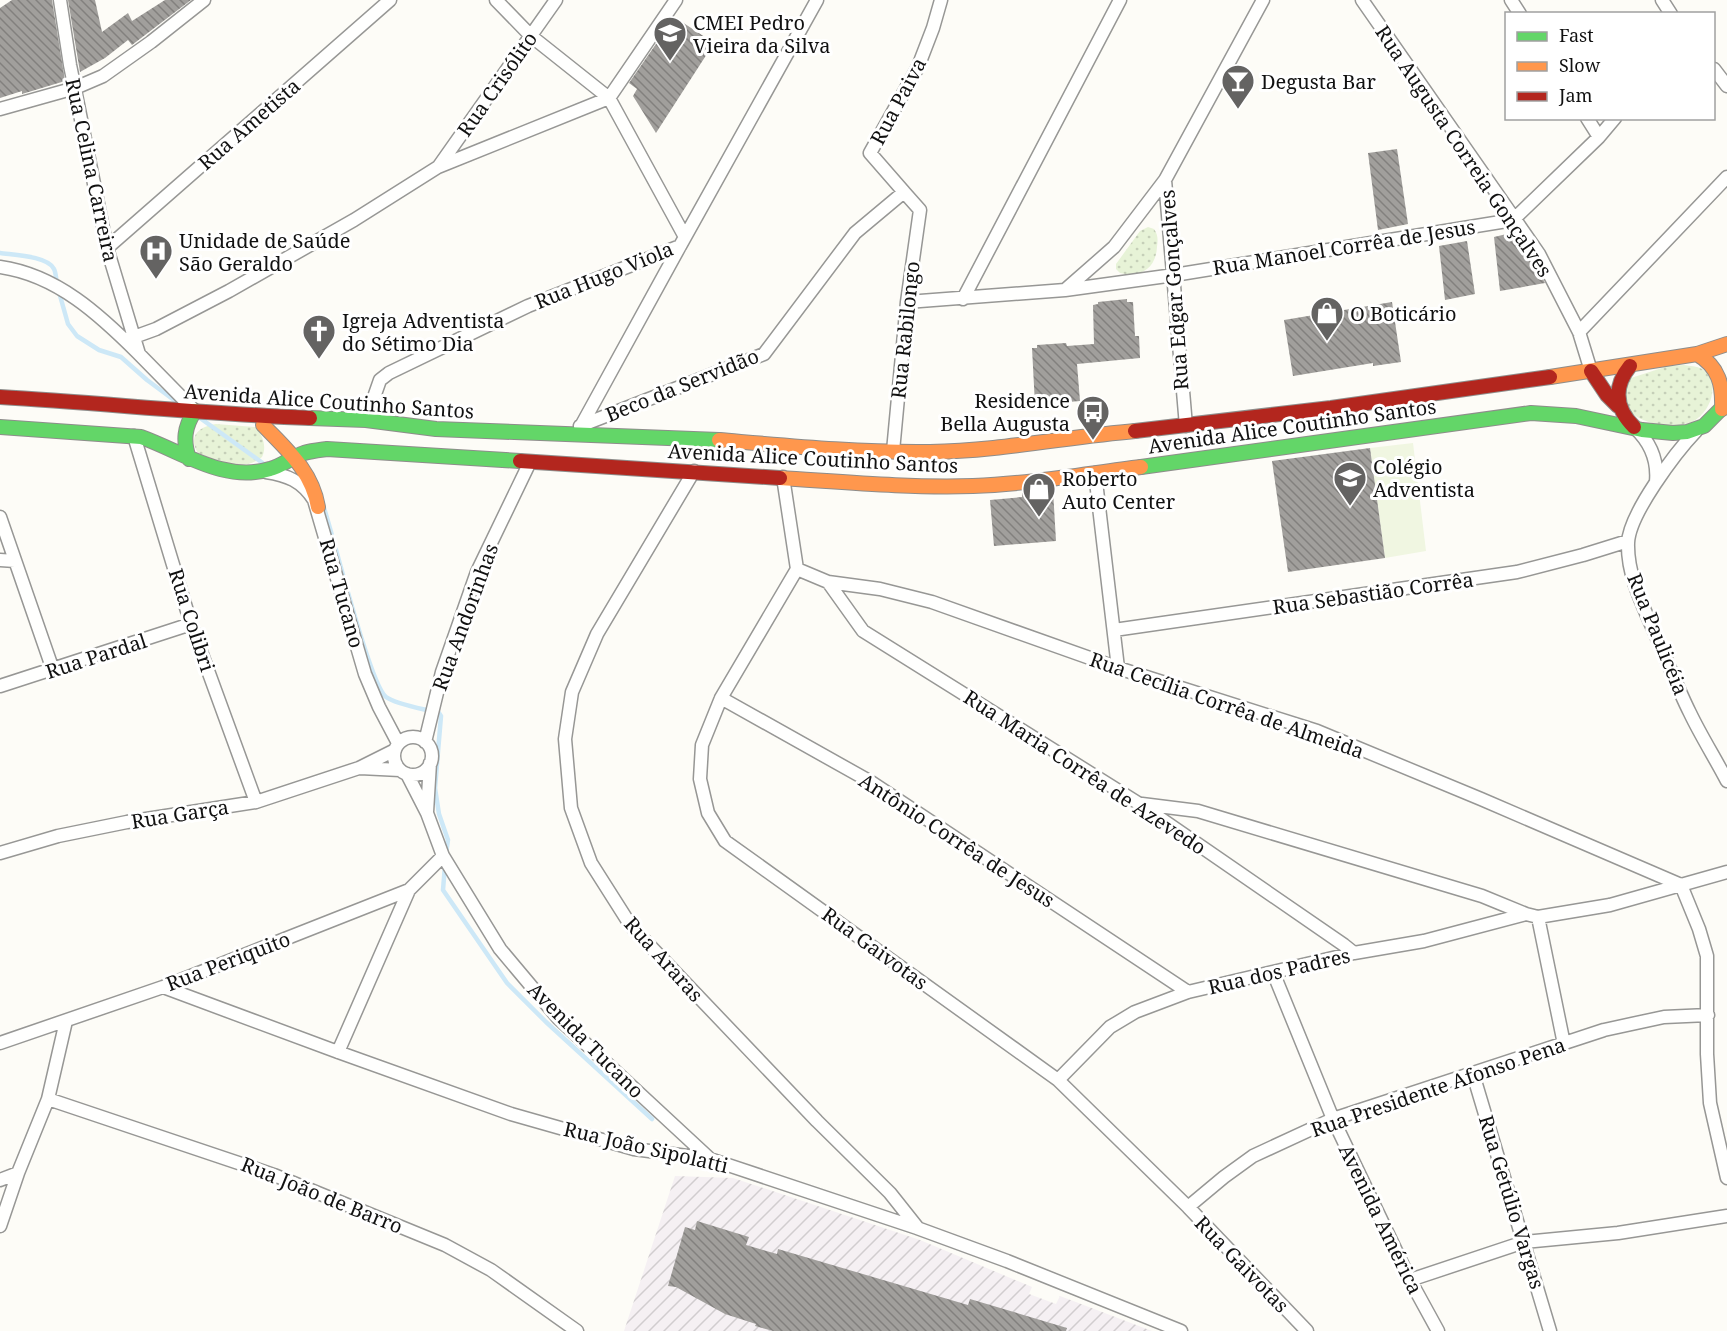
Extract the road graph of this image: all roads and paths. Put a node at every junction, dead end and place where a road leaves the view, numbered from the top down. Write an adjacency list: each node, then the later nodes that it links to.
1 (60, 0): 15 (street, Rua Celina Carreira)
2 (204, 0): 15 (street)
3 (390, 0): 27 (street, Rua Ametista)
4 (496, 0): 12 (street)
5 (556, 0): 12 (street, Rua Crisólito)
6 (676, 0): 16 (street)
7 (817, 0): 26 (street, Rua Hugo Viola)
8 (942, 0): 24 (street, Rua Paiva)
9 (1120, 0): 31 (street)
10 (1263, 0): 23 (street, Rua Edgar Gonçalves)
11 (1362, 0): 25 (street, Rua Augusta Correia Gonçalves)
12 (531, 36): 16 (street); 21 (street, Rua Crisólito)
13 (1715, 71): 14 (street)
14 (1727, 86)
15 (75, 88): 17 (street); 27 (street, Rua Celina Carreira)
16 (609, 98): 21 (street); 26 (street)
17 (0, 109)
18 (1588, 120): 20 (street)
19 (1613, 120): 20 (street)
20 (1599, 137): 25 (street)
21 (438, 167): 34 (street)
22 (1727, 177): 33 (street)
23 (1165, 180): 29 (street, Rua Edgar Gonçalves); 30 (street)
24 (903, 192): 32 (street, Rua Rabilongo); 52 (street, Beco da Servidão)
25 (1513, 220): 29 (street, Rua Manoel Corrêa de Jesus); 33 (street, Rua Augusta Correia Gonçalves)
26 (682, 242): 46 (street, Rua Hugo Viola); 52 (street)
27 (107, 248): 34 (street, Rua Celina Carreira)
28 (0, 267): 36 (street)
29 (1174, 275): 30 (street, Rua Manoel Corrêa de Jesus); 48 (street, Rua Edgar Gonçalves)
30 (1065, 290): 31 (street, Rua Manoel Corrêa de Jesus)
31 (963, 299): 32 (street, Rua Manoel Corrêa de Jesus)
32 (906, 302): 55 (street, Rua Rabilongo)
33 (1579, 332): 41 (street, Rua Augusta Correia Gonçalves)
34 (134, 337): 36 (street, Rua Celina Carreira)
35 (1727, 344): 37 (main road, Avenida Alice Coutinho Santos)
36 (139, 354): 45 (street)
37 (1697, 354): 38 (main road); 39 (main road, Avenida Alice Coutinho Santos)
38 (1710, 362): 40 (main road); 44 (main road)
39 (1630, 366): 41 (main road, Avenida Alice Coutinho Santos); 43 (main road)
40 (1727, 368)
41 (1591, 371): 43 (main road); 48 (main road, Avenida Alice Coutinho Santos)
42 (0, 397): 45 (main road, Avenida Alice Coutinho Santos)
43 (1618, 406): 50 (main road)
44 (1724, 406): 51 (main road)
45 (195, 411): 47 (main road, Avenida Alice Coutinho Santos); 57 (main road)
46 (366, 420): 47 (main road, Avenida Alice Coutinho Santos); 52 (main road, Avenida Alice Coutinho Santos)
47 (261, 421): 56 (main road); 60 (main road)
48 (1186, 426): 55 (main road, Avenida Alice Coutinho Santos)
49 (0, 427): 53 (main road, Avenida Alice Coutinho Santos)
50 (1634, 428): 51 (main road, Avenida Alice Coutinho Santos); 61 (main road, Avenida Alice Coutinho Santos); 63 (street)
51 (1698, 429): 63 (street)
52 (578, 430): 55 (main road, Avenida Alice Coutinho Santos)
53 (134, 436): 57 (main road, Avenida Alice Coutinho Santos); 72 (street, Rua Colibri)
54 (327, 449): 56 (main road, Avenida Alice Coutinho Santos); 58 (main road, Avenida Alice Coutinho Santos); 64 (main road)
55 (893, 451)
56 (293, 458): 60 (main road, Avenida Alice Coutinho Santos); 64 (main road)
57 (189, 459): 60 (main road, Avenida Alice Coutinho Santos)
58 (530, 462): 59 (main road, Avenida Alice Coutinho Santos); 78 (street, Rua Andorinhas)
59 (694, 471): 62 (main road, Avenida Alice Coutinho Santos); 113 (street, Rua Araras)
60 (260, 472): 65 (street, Rua Tucano)
61 (1095, 473): 62 (main road, Avenida Alice Coutinho Santos); 73 (street)
62 (783, 477): 70 (street)
63 (1656, 484): 67 (street)
64 (315, 488): 65 (main road)
65 (318, 507): 79 (street, Rua Tucano)
66 (0, 517): 69 (street)
67 (1628, 541): 73 (street, Rua Sebastião Corrêa); 83 (street, Rua Paulicéia)
68 (0, 560): 69 (street)
69 (15, 561): 75 (street)
70 (797, 569): 71 (street, Rua Cecília Corrêa de Almeida); 77 (street, Rua Gaivotas)
71 (828, 582): 74 (street, Rua Cecília Corrêa de Almeida); 85 (street, Rua Maria Corrêa de Azevedo)
72 (191, 624): 75 (street, Rua Pardal); 84 (street, Rua Colibri)
73 (1114, 630): 74 (street)
74 (1118, 668): 90 (street, Rua Cecília Corrêa de Almeida)
75 (53, 670): 76 (street, Rua Pardal)
76 (0, 686)
77 (721, 698): 96 (street, Antônio Corrêa de Jesus); 103 (street, Rua Gaivotas)
78 (425, 742): 79 (street); 80 (street)
79 (397, 746): 81 (street, Rua Garça); 82 (street)
80 (430, 762): 82 (street); 86 (street, Avenida Tucano)
81 (359, 768): 82 (street, Rua Garça); 84 (street, Rua Garça)
82 (403, 772): 86 (street, Avenida Tucano)
83 (1727, 781)
84 (256, 802): 87 (street, Rua Garça)
85 (1138, 803): 92 (street); 93 (street, Rua Maria Corrêa de Azevedo)
86 (427, 813): 88 (street, Avenida Tucano)
87 (0, 854)
88 (443, 856): 91 (street, Rua Periquito); 106 (street, Avenida Tucano)
89 (1727, 872): 90 (street, Rua dos Padres)
90 (1681, 885): 92 (street, Rua dos Padres); 97 (street)
91 (409, 890): 95 (street, Rua Periquito); 101 (street)
92 (1532, 916): 93 (street, Rua dos Padres); 100 (street)
93 (1353, 953): 94 (street, Rua dos Padres)
94 (1273, 972): 96 (street, Rua dos Padres); 105 (street, Avenida América)
95 (163, 987): 98 (street, Rua Periquito); 101 (street, Rua João Sipolatti)
96 (1188, 992): 103 (street, Rua dos Padres)
97 (1708, 1015): 100 (street, Rua Presidente Afonso Pena); 108 (street)
98 (66, 1021): 99 (street, Rua Periquito); 104 (street)
99 (0, 1043)
100 (1564, 1044): 102 (street, Rua Presidente Afonso Pena)
101 (338, 1052): 106 (street, Rua João Sipolatti)
102 (1473, 1074): 105 (street, Rua Presidente Afonso Pena); 114 (street, Rua Getúlio Vargas)
103 (1058, 1080): 110 (street, Rua Gaivotas)
104 (48, 1099): 107 (street); 116 (street, Rua João de Barro)
105 (1333, 1119): 110 (street, Rua Presidente Afonso Pena); 115 (street, Avenida América)
106 (710, 1159): 113 (street, Rua João Sipolatti)
107 (18, 1173): 109 (street); 112 (street)
108 (1727, 1178)
109 (0, 1180)
110 (1188, 1207): 118 (street, Rua Gaivotas)
111 (1727, 1216): 114 (street)
112 (0, 1226)
113 (917, 1228): 117 (street, Rua João Sipolatti)
114 (1524, 1242): 115 (street); 120 (street, Rua Getúlio Vargas)
115 (1410, 1280): 119 (street, Avenida América)
116 (577, 1331)
117 (1181, 1331)
118 (1306, 1331)
119 (1438, 1331)
120 (1550, 1331)

